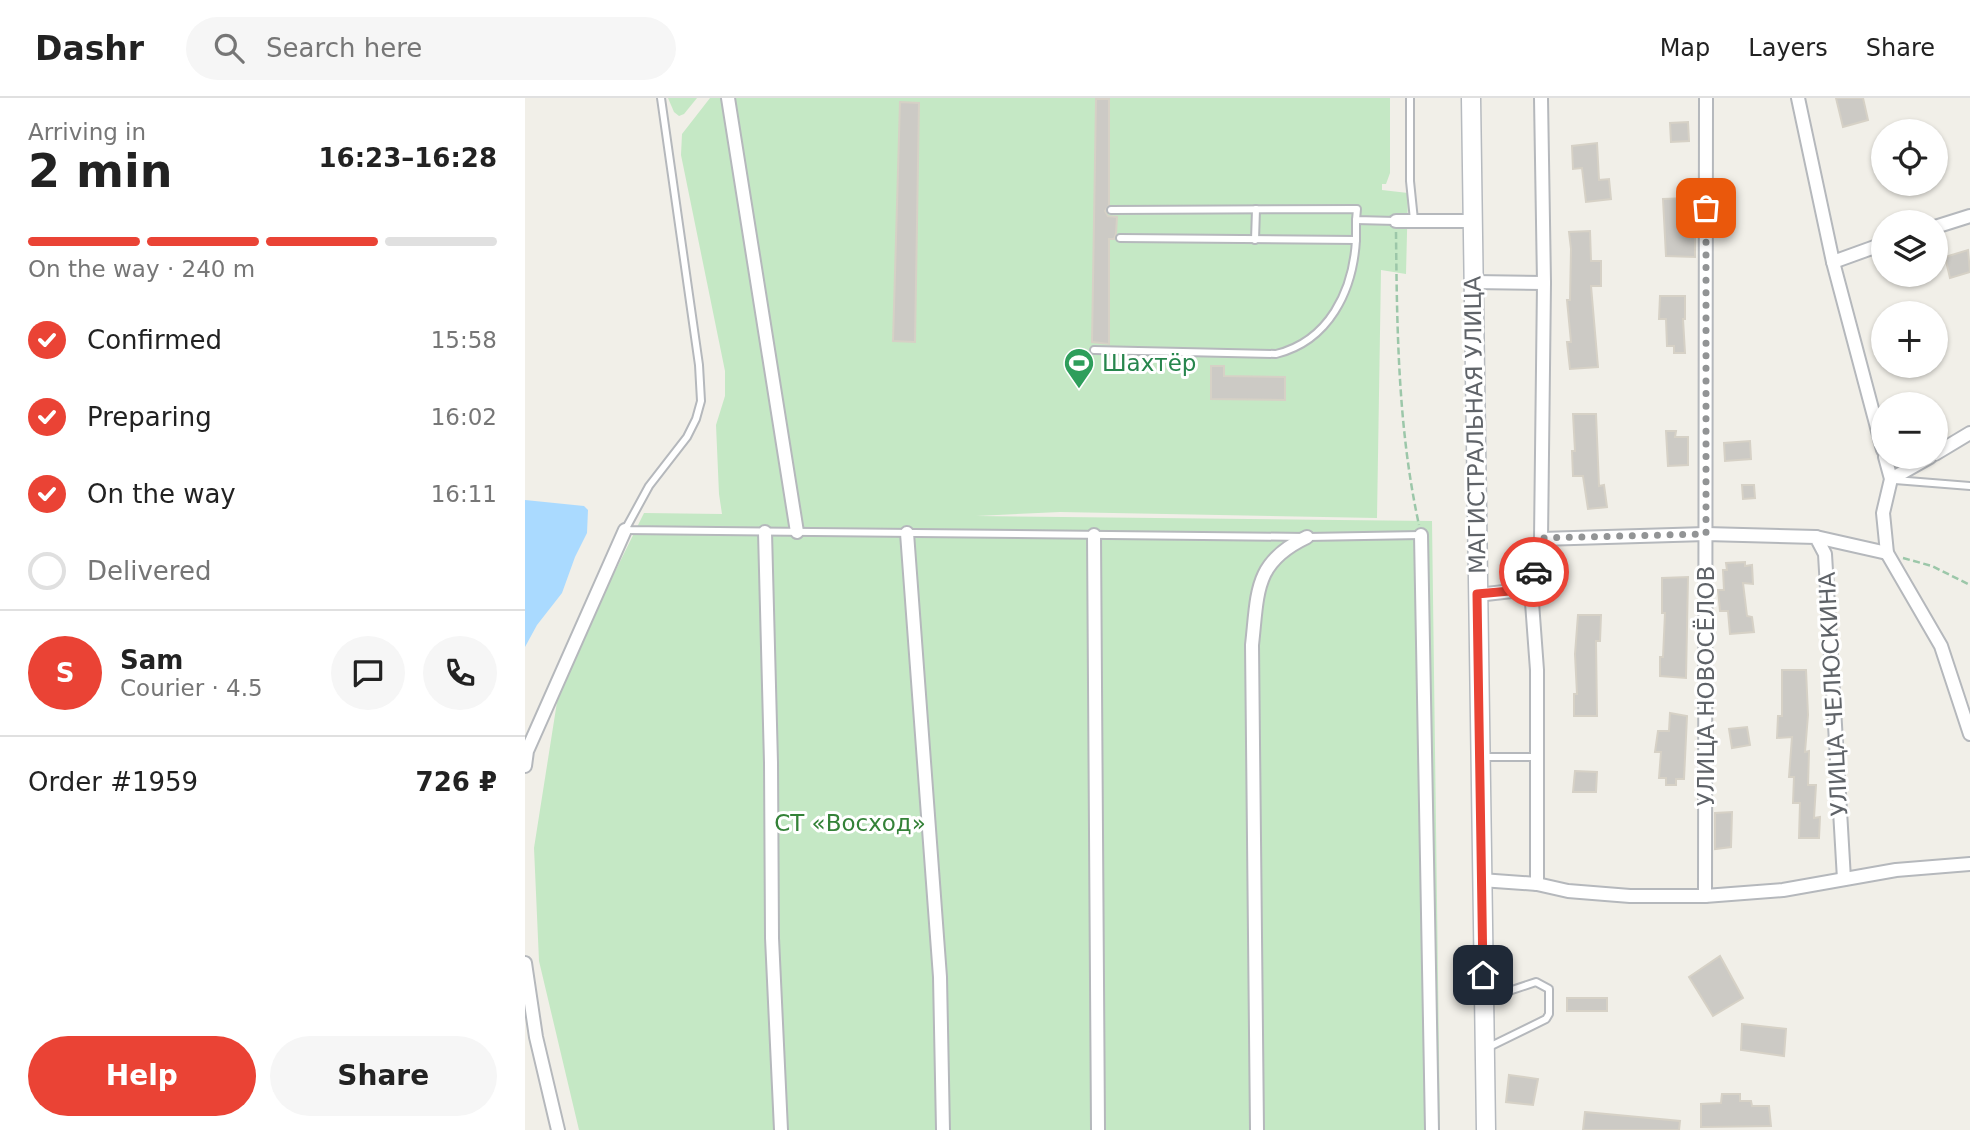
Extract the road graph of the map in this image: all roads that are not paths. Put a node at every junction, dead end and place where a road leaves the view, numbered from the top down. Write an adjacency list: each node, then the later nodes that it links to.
1 (661, 98): 31 (lane)
2 (728, 98): 33 (street)
3 (1410, 98): 13 (lane)
4 (1471, 98): 14 (main road, МАГИСТРАЛЬНАЯ УЛИЦА)
5 (1541, 98): 22 (street)
6 (1706, 98): 35 (street, УЛИЦА НОВОСЁЛОВ)
7 (1798, 98): 20 (street)
8 (1256, 209): 9 (lane); 11 (lane); 17 (lane)
9 (1111, 210)
10 (1970, 216): 15 (street)
11 (1356, 220): 12 (lane); 18 (lane)
12 (1396, 220): 13 (street)
13 (1414, 220): 14 (street)
14 (1472, 221): 21 (main road, МАГИСТРАЛЬНАЯ УЛИЦА)
15 (1948, 223)
16 (1120, 238): 17 (lane)
17 (1255, 240): 18 (lane)
18 (1356, 240): 23 (lane)
19 (1871, 248): 20 (street)
20 (1833, 262): 24 (street)
21 (1473, 282): 22 (street); 43 (main road, МАГИСТРАЛЬНАЯ УЛИЦА)
22 (1544, 283): 40 (street)
23 (1094, 350)
24 (1871, 405)
25 (1970, 433): 26 (street)
26 (1948, 446)
27 (1888, 469): 29 (street)
28 (1909, 469): 29 (street)
29 (1891, 479): 30 (lane); 41 (street)
30 (1970, 486)
31 (625, 530): 32 (lane); 47 (street)
32 (765, 532): 33 (lane); 57 (street)
33 (797, 532): 34 (lane)
34 (907, 533): 36 (lane); 58 (street)
35 (1706, 534): 39 (street); 40 (street); 52 (street, УЛИЦА НОВОСЁЛОВ)
36 (1094, 535): 38 (lane); 59 (street)
37 (1421, 535): 38 (lane); 61 (street)
38 (1307, 537): 60 (street)
39 (1817, 537): 41 (street); 49 (street, УЛИЦА ЧЕЛЮСКИНА)
40 (1541, 538): 42 (street)
41 (1887, 553): 44 (street)
42 (1531, 589): 43 (street); 46 (street)
43 (1477, 594): 45 (main road, МАГИСТРАЛЬНАЯ УЛИЦА)
44 (1970, 734)
45 (1479, 757): 46 (lane); 50 (main road, МАГИСТРАЛЬНАЯ УЛИЦА)
46 (1537, 757): 51 (street)
47 (525, 766)
48 (1970, 864): 49 (street)
49 (1844, 878): 52 (street)
50 (1481, 880): 51 (street); 54 (main road, МАГИСТРАЛЬНАЯ УЛИЦА)
51 (1537, 884): 52 (street)
52 (1705, 896)
53 (525, 962): 56 (street)
54 (1483, 999): 55 (main road, МАГИСТРАЛЬНАЯ УЛИЦА); 55 (lane)
55 (1484, 1049): 62 (main road, МАГИСТРАЛЬНАЯ УЛИЦА)
56 (558, 1130)
57 (781, 1130)
58 (943, 1130)
59 (1098, 1130)
60 (1257, 1130)
61 (1433, 1130)
62 (1486, 1130)

